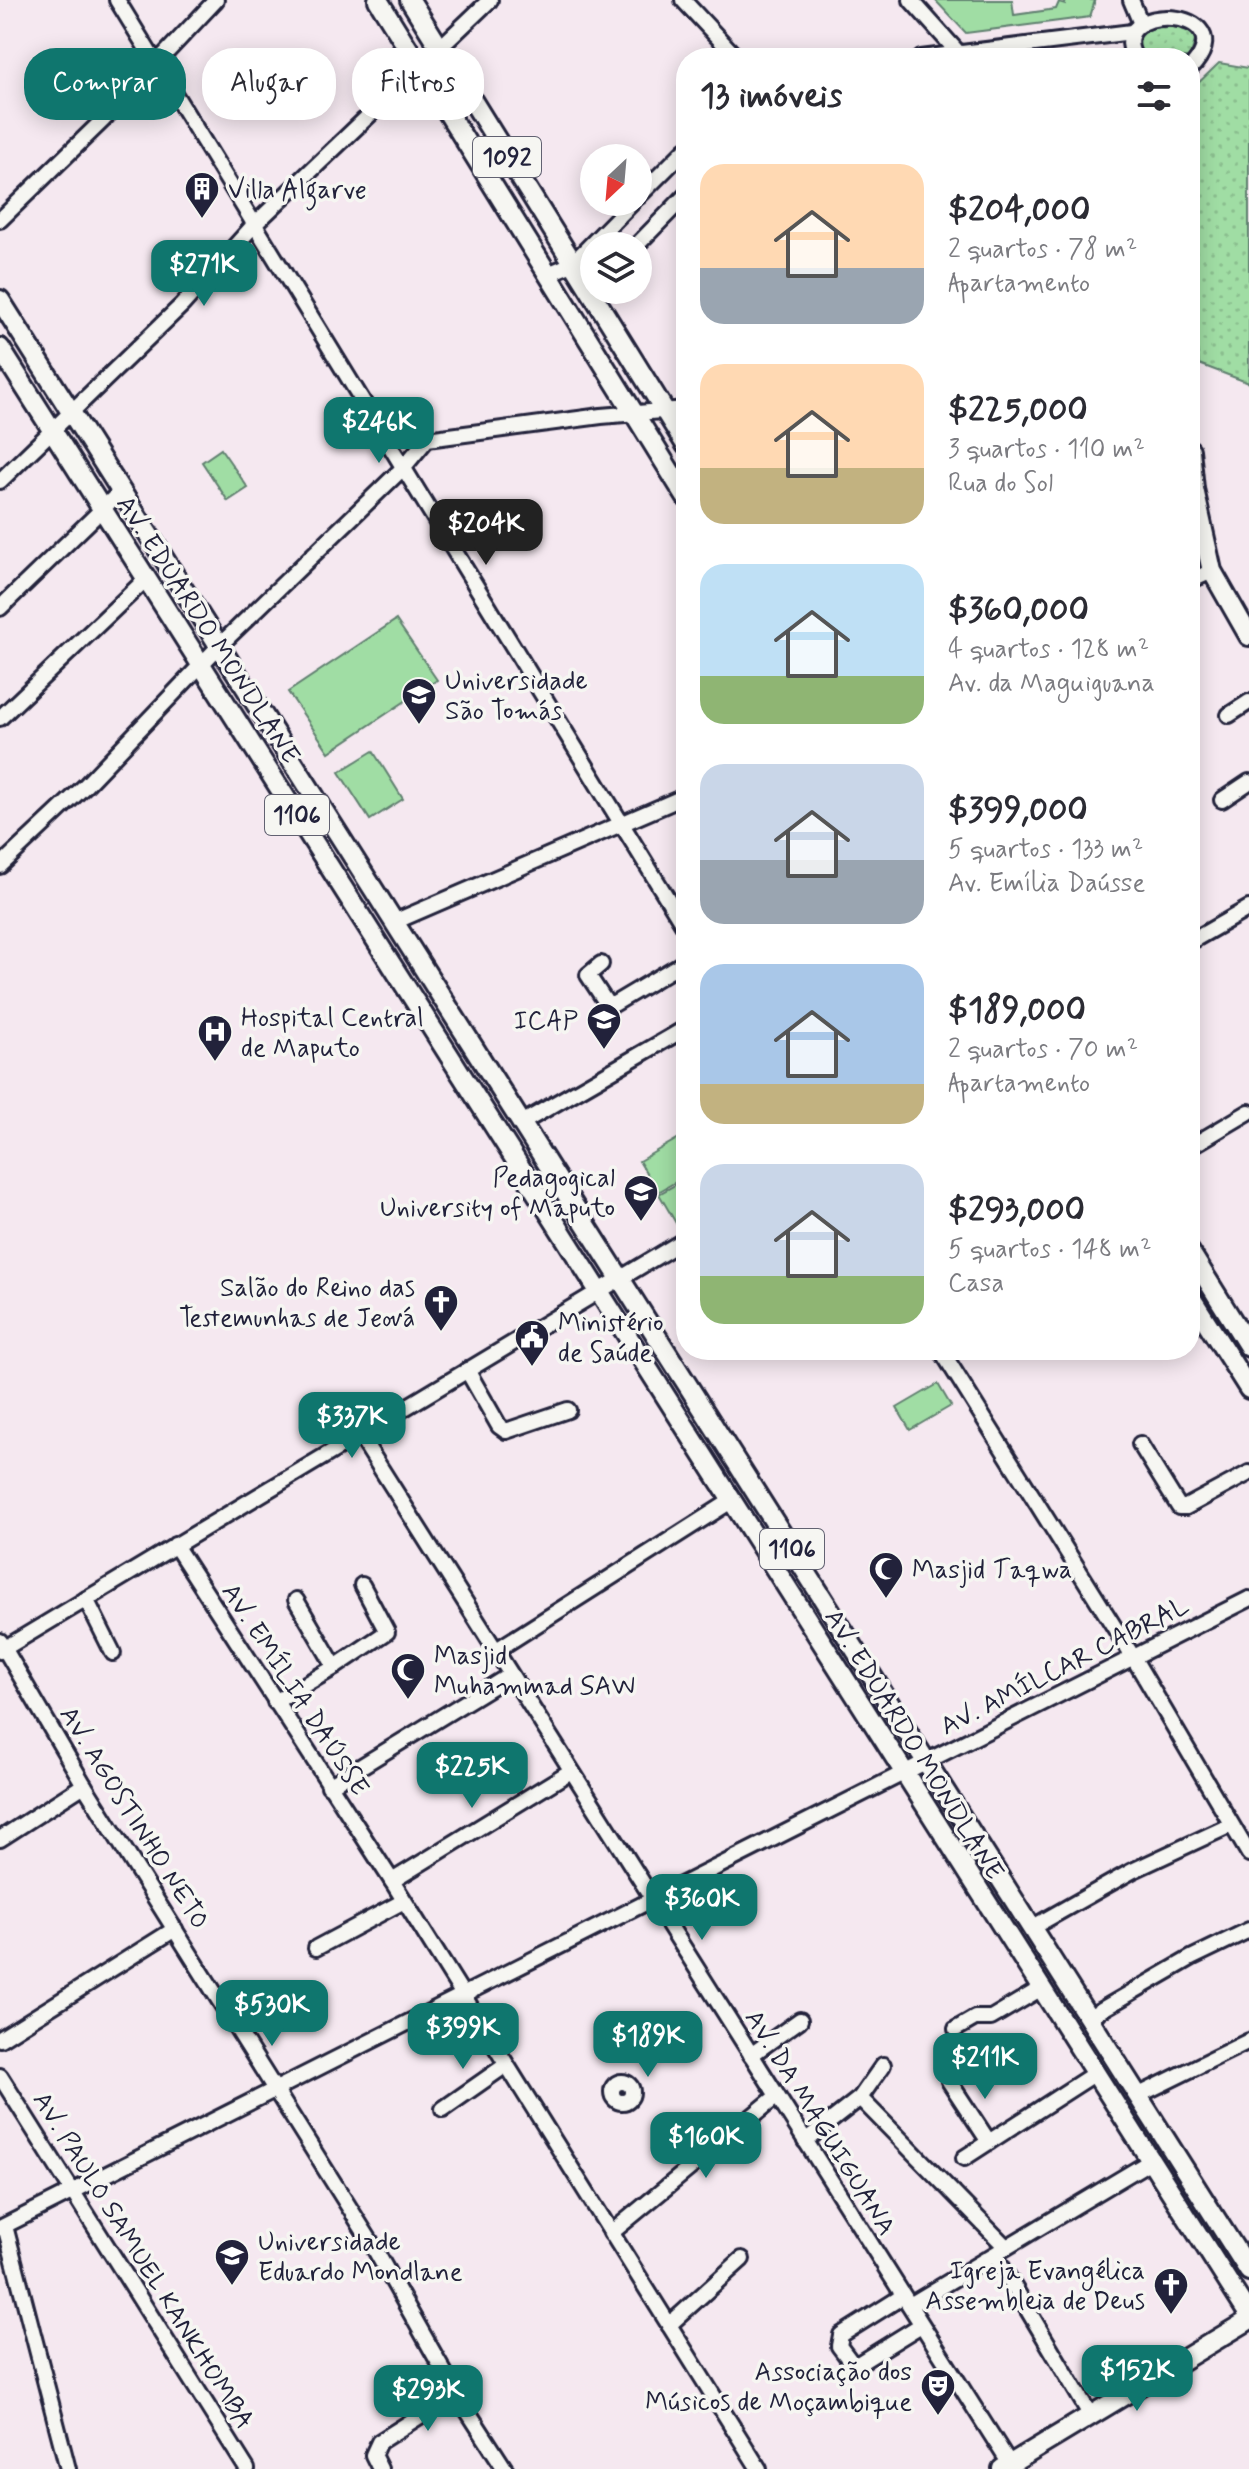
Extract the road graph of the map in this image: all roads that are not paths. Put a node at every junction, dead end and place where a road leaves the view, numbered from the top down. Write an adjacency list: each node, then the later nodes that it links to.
1 (117, 0): 12 (street)
2 (216, 0): 13 (street)
3 (378, 0): 14 (main road, 1092)
4 (410, 0): 15 (main road, 1092)
5 (490, 0): 16 (street)
6 (683, 0): 17 (street)
7 (911, 0): 18 (street)
8 (1131, 0): 11 (street)
9 (1161, 3): 10 (street); 11 (street)
10 (1178, 4): 21 (street)
11 (1136, 25): 19 (street); 20 (street)
12 (146, 48)
13 (169, 48)
14 (407, 48)
15 (440, 48)
16 (443, 48)
17 (728, 48)
18 (956, 48)
19 (1009, 48)
20 (1135, 48)
21 (1200, 54)
22 (186, 114): 32 (street)
23 (484, 115): 34 (main road, 1092)
24 (103, 120): 31 (street)
25 (365, 120): 32 (street)
26 (451, 120): 36 (main road, 1092)
27 (676, 159): 28 (street)
28 (652, 183)
29 (676, 205): 33 (street)
30 (619, 216): 34 (street)
31 (0, 220)
32 (253, 226): 45 (street); 48 (street)
33 (650, 232)
34 (578, 258): 35 (main road); 36 (street)
35 (580, 262)
36 (548, 274): 40 (main road, 1092)
37 (0, 300): 45 (main road)
38 (580, 300): 40 (street)
39 (601, 304): 43 (main road)
40 (569, 308): 44 (main road, 1092)
41 (0, 348): 47 (main road, AV. EDUARDO MONDLANE / 1106)
42 (676, 410): 43 (street)
43 (665, 411): 44 (street); 46 (main road)
44 (633, 413): 48 (street); 50 (main road, 1092)
45 (72, 415): 47 (street); 51 (main road, AV. EDUARDO MONDLANE / 1106)
46 (676, 429)
47 (53, 432): 49 (street); 52 (main road, AV. EDUARDO MONDLANE / 1106)
48 (403, 468): 59 (street); 67 (street)
49 (0, 481)
50 (676, 481)
51 (120, 492): 52 (street); 59 (main road, AV. EDUARDO MONDLANE / 1106)
52 (102, 511): 56 (main road, AV. EDUARDO MONDLANE / 1106); 57 (street)
53 (1200, 522): 54 (main road)
54 (1212, 571): 55 (street); 58 (main road)
55 (1200, 576)
56 (146, 579): 60 (main road, AV. EDUARDO MONDLANE / 1106); 63 (street)
57 (0, 608)
58 (1249, 636)
59 (219, 646): 60 (street); 71 (main road, AV. EDUARDO MONDLANE / 1106)
60 (201, 664): 68 (street); 82 (main road, AV. EDUARDO MONDLANE / 1106)
61 (1249, 702): 62 (street)
62 (1229, 715)
63 (0, 718)
64 (1249, 782): 66 (street)
65 (676, 800): 67 (street)
66 (1222, 800)
67 (620, 822): 70 (street); 71 (street)
68 (0, 866)
69 (1249, 908): 72 (street)
70 (676, 913)
71 (394, 922): 77 (main road, AV. EDUARDO MONDLANE / 1106)
72 (1200, 936)
73 (601, 964): 74 (street)
74 (676, 967)
75 (676, 1034): 77 (street)
76 (1249, 1112): 78 (street)
77 (520, 1124): 81 (main road, AV. EDUARDO MONDLANE)
78 (1200, 1141)
79 (676, 1245): 81 (street)
80 (1200, 1268): 84 (main road)
81 (618, 1279): 82 (street); 105 (main road, AV. EDUARDO MONDLANE / 1106)
82 (600, 1291): 86 (street); 92 (main road, AV. EDUARDO MONDLANE)
83 (1200, 1312): 87 (main road)
84 (1249, 1347)
85 (947, 1360): 101 (street)
86 (467, 1370): 88 (street); 89 (street)
87 (1249, 1389)
88 (568, 1410)
89 (359, 1434): 93 (street); 99 (street, AV. DA MAGUIGUANA)
90 (1140, 1444): 91 (street)
91 (1249, 1473)
92 (731, 1501): 99 (street); 107 (main road, AV. EDUARDO MONDLANE)
93 (175, 1545): 95 (street); 104 (street, AV. EMÍLIA DAÚSSE)
94 (362, 1585): 102 (street)
95 (86, 1599): 98 (street); 100 (street)
96 (1249, 1599): 101 (street, AV. AMÍLCAR CABRAL)
97 (296, 1600): 102 (street)
98 (2, 1647): 108 (street, AV. AGOSTINHO NETO)
99 (495, 1651): 103 (street, AV. DA MAGUIGUANA)
100 (113, 1653)
101 (1133, 1657): 105 (street, AV. AMÍLCAR CABRAL); 110 (street)
102 (335, 1667): 104 (street)
103 (510, 1675): 106 (street, AV. DA MAGUIGUANA); 109 (street)
104 (275, 1702): 109 (street, AV. EMÍLIA DAÚSSE)
105 (928, 1761): 107 (street, AV. AMÍLCAR CABRAL); 116 (main road, AV. EDUARDO MONDLANE / 1106)
106 (571, 1771): 113 (street); 114 (street, AV. DA MAGUIGUANA)
107 (904, 1775): 114 (street, AV. AMÍLCAR CABRAL); 120 (main road, AV. EDUARDO MONDLANE)
108 (84, 1785): 111 (street); 117 (street, AV. AGOSTINHO NETO)
109 (329, 1786): 113 (street, AV. EMÍLIA DAÚSSE)
110 (1231, 1825): 112 (street); 116 (street)
111 (0, 1839)
112 (1249, 1854)
113 (392, 1881): 115 (street, AV. EMÍLIA DAÚSSE)
114 (652, 1898): 121 (street, AV. AMÍLCAR CABRAL); 127 (street, AV. DA MAGUIGUANA)
115 (404, 1901): 119 (street); 121 (street, AV. EMÍLIA DAÚSSE)
116 (1033, 1927): 122 (main road, AV. EDUARDO MONDLANE / 1106)
117 (175, 1929): 125 (street); 133 (street, AV. AGOSTINHO NETO)
118 (1249, 1930): 122 (street)
119 (316, 1948)
120 (1040, 1989): 124 (street); 130 (main road, AV. EDUARDO MONDLANE)
121 (462, 1995): 128 (street, AV. EMÍLIA DAÚSSE); 133 (street, AV. AMÍLCAR CABRAL)
122 (1089, 2017): 135 (main road, AV. EDUARDO MONDLANE / 1106)
123 (800, 2020): 127 (street)
124 (956, 2029)
125 (0, 2039)
126 (1249, 2041): 135 (street)
127 (751, 2055): 134 (street, AV. DA MAGUIGUANA)
128 (506, 2065): 137 (street); 144 (street, AV. EMÍLIA DAÚSSE)
129 (883, 2065): 136 (street)
130 (1094, 2074): 139 (street); 141 (main road, AV. EDUARDO MONDLANE)
131 (0, 2076): 142 (street, AV. PAULO SAMUEL KANKHOMBA)
132 (949, 2081): 139 (street)
133 (275, 2090): 142 (street, AV. AMÍLCAR CABRAL); 152 (street, AV. AGOSTINHO NETO)
134 (777, 2096): 138 (street, AV. DA MAGUIGUANA); 144 (street)
135 (1137, 2096): 147 (main road, AV. EDUARDO MONDLANE / 1106)
136 (860, 2098): 138 (street); 145 (street)
137 (443, 2109)
138 (805, 2141): 148 (street, AV. DA MAGUIGUANA)
139 (989, 2142): 140 (street)
140 (964, 2158)
141 (1149, 2162): 145 (street); 149 (main road, AV. EDUARDO MONDLANE)
142 (73, 2190): 143 (street, AV. AMÍLCAR CABRAL); 156 (street, AV. PAULO SAMUEL KANKHOMBA)
143 (2, 2227): 155 (street)
144 (611, 2233): 150 (street, AV. EMÍLIA DAÚSSE)
145 (1001, 2251): 148 (street); 153 (street)
146 (742, 2259): 150 (street)
147 (1249, 2271)
148 (906, 2301): 151 (street, AV. DA MAGUIGUANA); 151 (street)
149 (1249, 2318): 153 (main road)
150 (669, 2325): 159 (street, AV. EMÍLIA DAÚSSE)
151 (921, 2325): 154 (street, AV. DA MAGUIGUANA)
152 (456, 2393): 157 (street); 158 (street, AV. AGOSTINHO NETO)
153 (1091, 2416): 154 (main road)
154 (1009, 2467)
155 (68, 2469)
156 (247, 2469)
157 (380, 2469)
158 (505, 2469)
159 (759, 2469)

